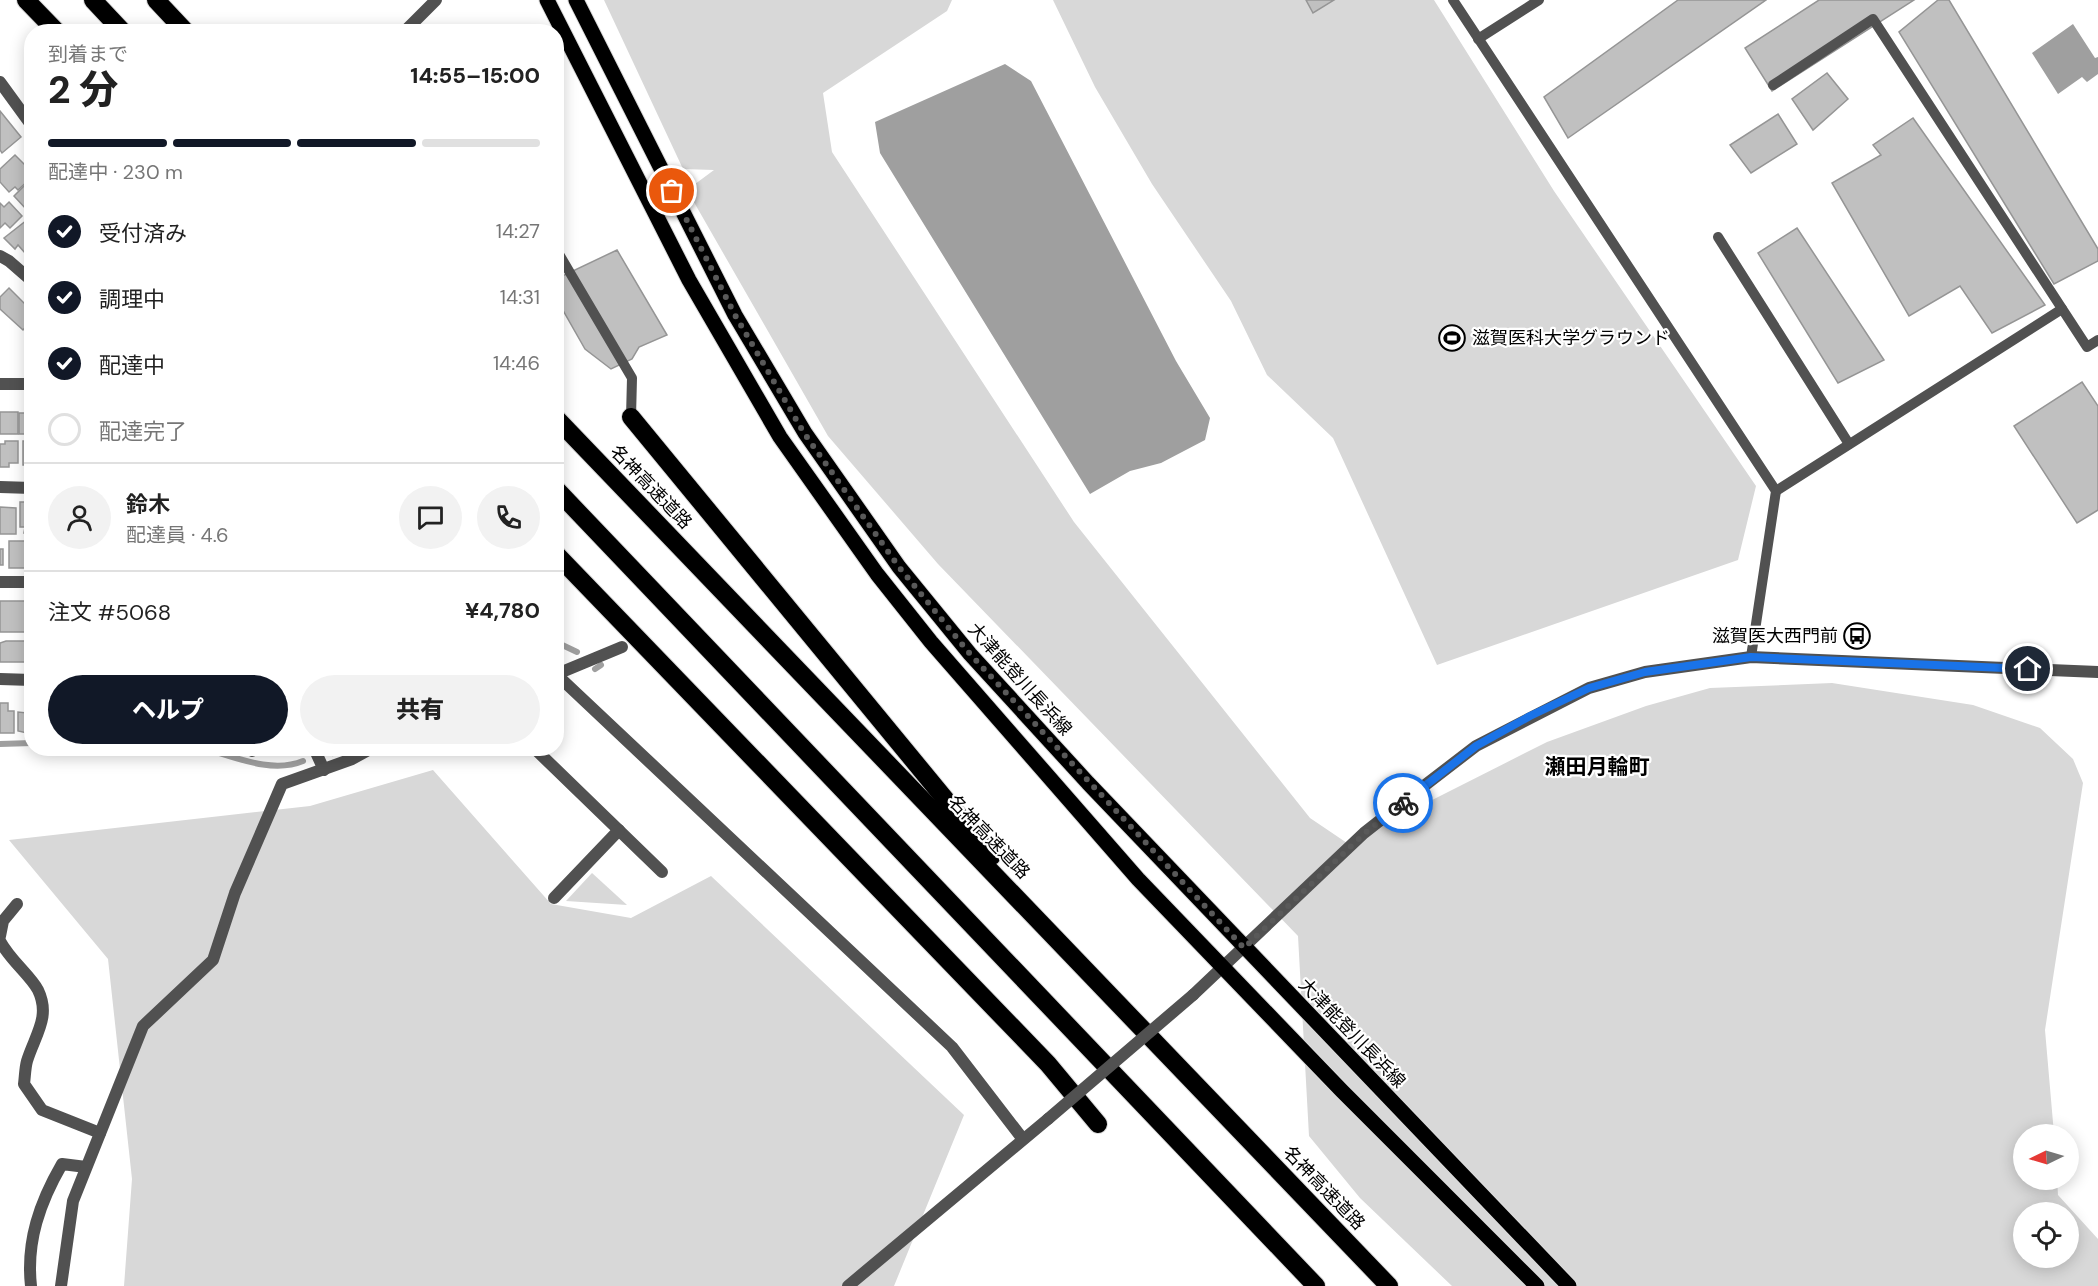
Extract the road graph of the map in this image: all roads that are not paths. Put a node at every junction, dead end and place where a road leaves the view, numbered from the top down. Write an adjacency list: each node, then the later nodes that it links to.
1 (26, 0): 9 (highway)
2 (93, 0): 10 (highway)
3 (156, 0): 11 (highway)
4 (436, 0): 12 (street)
5 (547, 0): 13 (main road)
6 (576, 0): 55 (main road, 大津能登川長浜線)
7 (1453, 0): 15 (lane)
8 (1539, 0): 15 (lane)
9 (49, 24)
10 (116, 24)
11 (178, 24)
12 (413, 24)
13 (559, 24)
14 (564, 34): 56 (main road)
15 (1478, 39): 32 (lane)
16 (0, 82): 18 (street)
17 (1773, 85): 23 (lane)
18 (24, 115)
19 (1718, 237): 29 (lane)
20 (0, 256): 22 (street)
21 (564, 263): 27 (lane)
22 (24, 274)
23 (2062, 309): 24 (lane); 29 (lane)
24 (2098, 340)
25 (0, 384): 26 (street)
26 (24, 384)
27 (632, 417): 53 (highway)
28 (564, 426): 53 (highway, 名神高速道路)
29 (1849, 444): 32 (lane)
30 (0, 488): 31 (street)
31 (24, 488)
32 (1776, 491): 38 (lane)
33 (564, 497): 64 (highway)
34 (564, 562): 57 (highway)
35 (0, 582): 36 (street)
36 (24, 582)
37 (622, 647): 39 (street)
38 (1751, 657): 40 (street); 55 (street)
39 (564, 671)
40 (2098, 672)
41 (0, 679): 42 (street)
42 (24, 680)
43 (564, 681): 59 (street)
44 (318, 756): 47 (street)
45 (355, 756): 47 (street)
46 (542, 756): 48 (street)
47 (324, 770): 58 (street)
48 (619, 830): 49 (street); 50 (street)
49 (662, 872)
50 (554, 898)
51 (17, 904): 52 (street)
52 (0, 936)
53 (1057, 938): 65 (highway, 名神高速道路)
54 (0, 941): 58 (street)
55 (1244, 948): 56 (street); 67 (main road, 大津能登川長浜線)
56 (1225, 967): 59 (street, bridge); 66 (main road)
57 (1098, 1125)
58 (100, 1133): 60 (street)
59 (1022, 1138): 63 (street)
60 (86, 1167): 61 (street); 62 (street)
61 (31, 1286)
62 (61, 1286)
63 (848, 1286)
64 (1316, 1286)
65 (1389, 1286)
66 (1537, 1286)
67 (1569, 1286)

